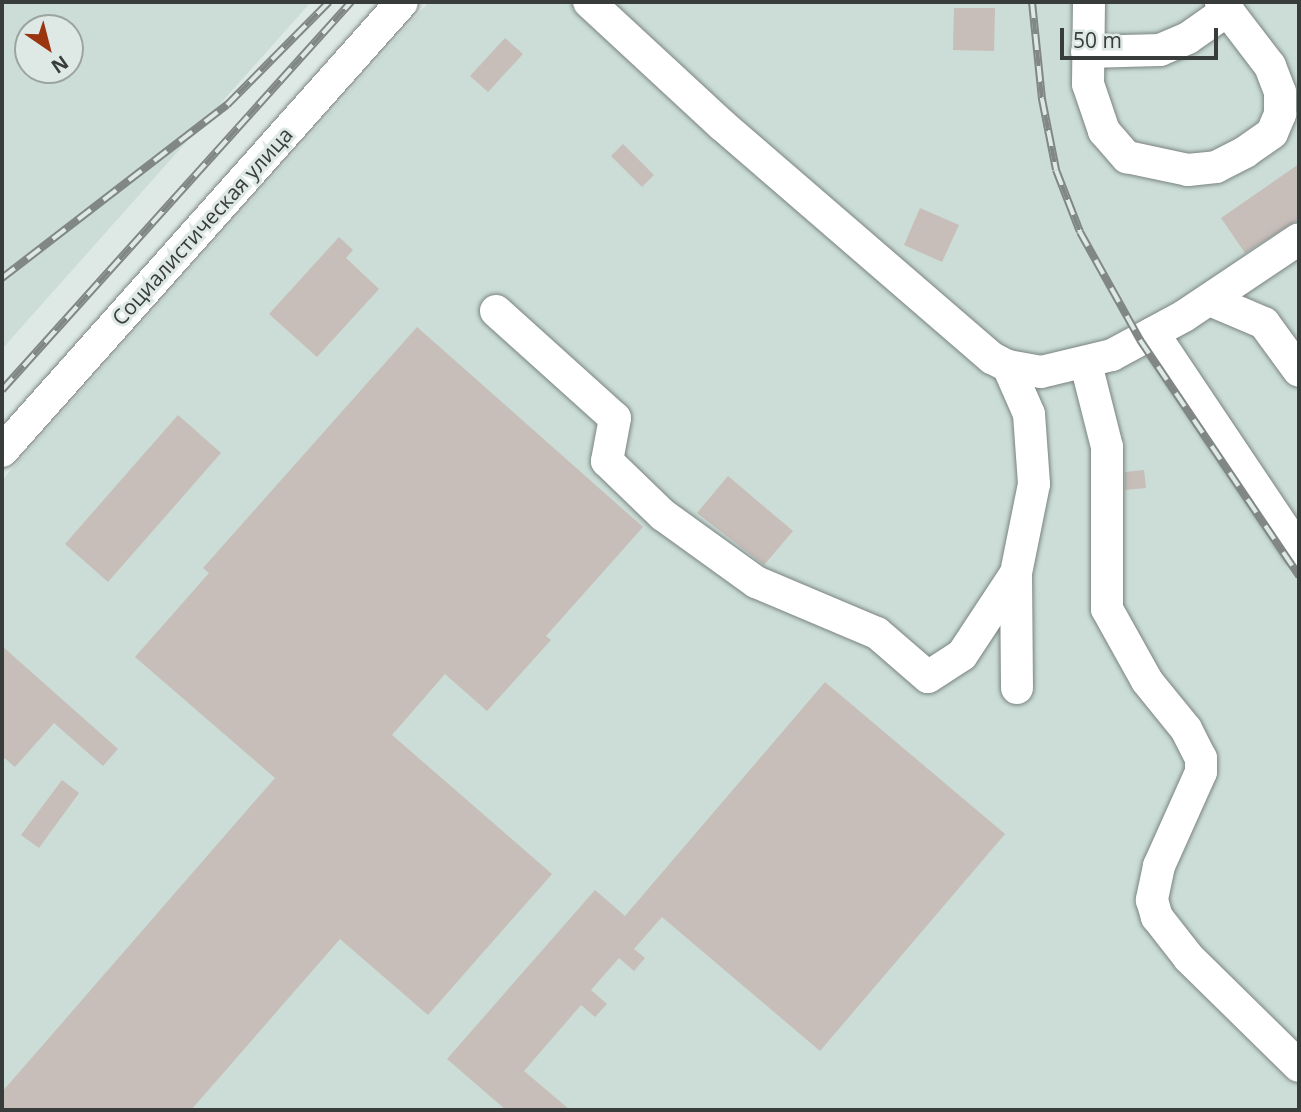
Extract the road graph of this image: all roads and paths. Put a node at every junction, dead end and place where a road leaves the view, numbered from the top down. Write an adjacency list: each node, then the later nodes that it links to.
1 (402, 2): 13 (street, Социалистическая улица)
2 (589, 2): 12 (street)
3 (1089, 2): 5 (street)
4 (1225, 6): 5 (street); 5 (street)
5 (1087, 52)
6 (1299, 239): 7 (street)
7 (1210, 300): 9 (street); 10 (street)
8 (496, 311): 15 (street)
9 (1153, 333): 11 (street); 14 (street)
10 (1294, 352)
11 (1086, 364): 12 (street); 17 (street)
12 (1008, 366): 15 (street)
13 (2, 451)
14 (1299, 551)
15 (1016, 573): 16 (street)
16 (1017, 688)
17 (1299, 1066)

